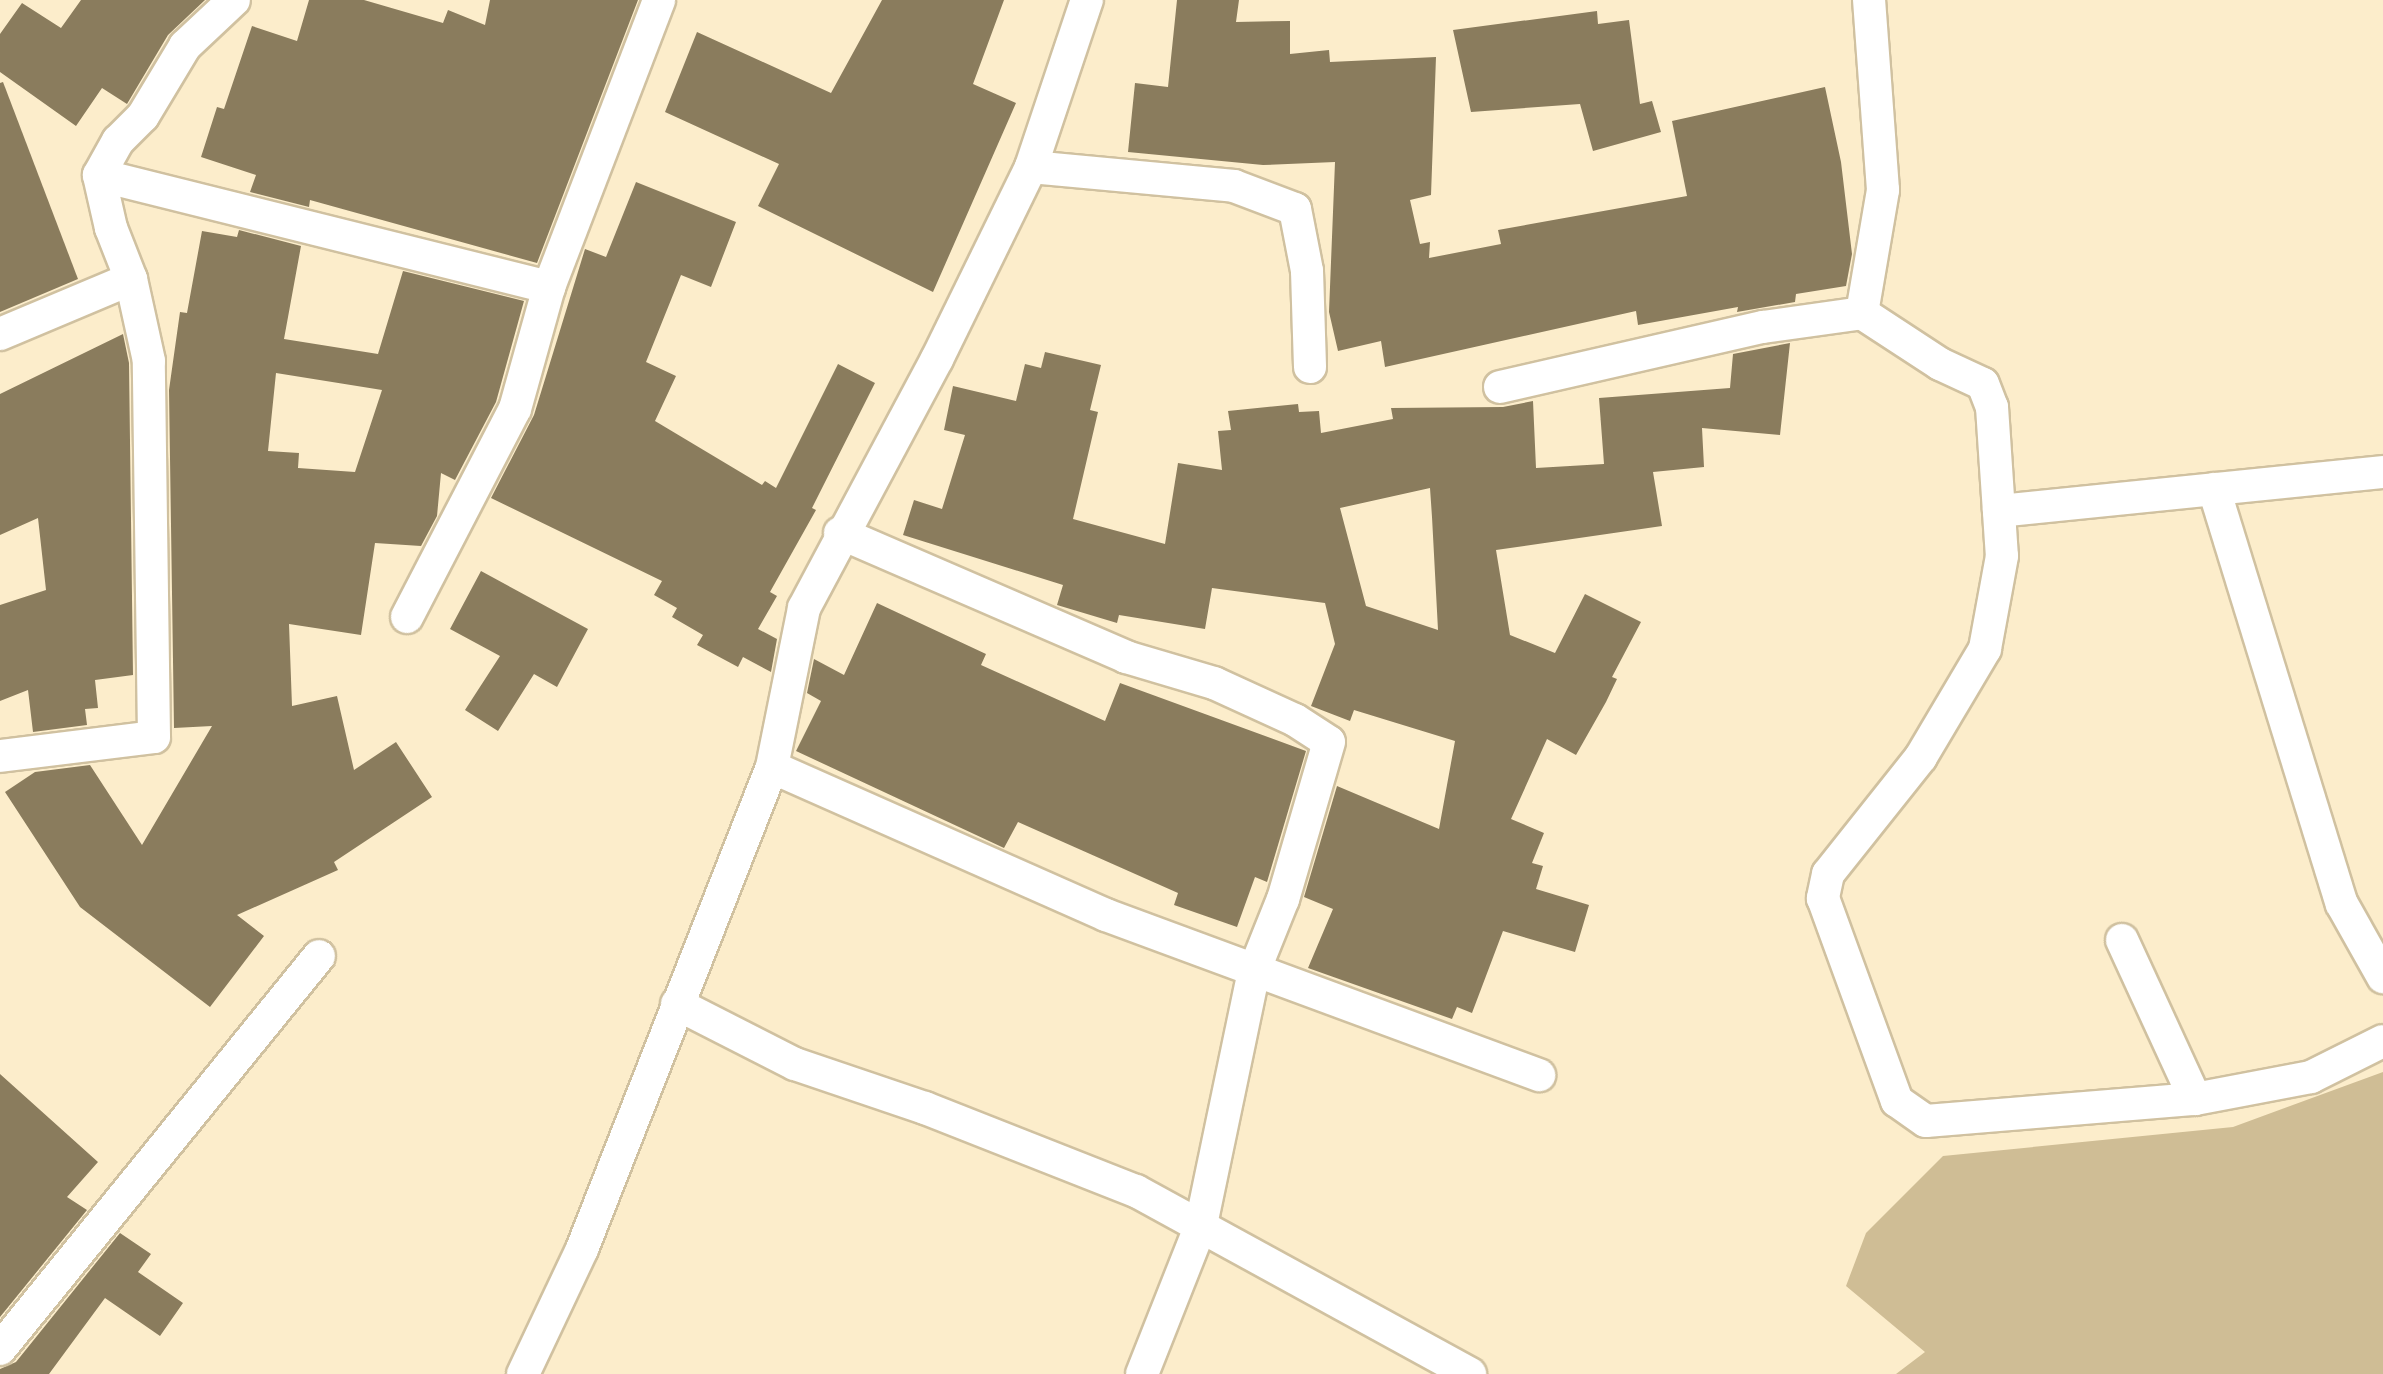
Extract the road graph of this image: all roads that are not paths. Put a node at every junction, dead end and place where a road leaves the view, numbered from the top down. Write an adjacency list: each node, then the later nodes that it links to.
1 (234, 0): 6 (street)
2 (659, 0): 8 (street)
3 (1086, 0): 5 (street)
4 (1870, 0): 9 (street)
5 (1031, 167): 11 (street); 16 (street)
6 (99, 175): 7 (street); 8 (street)
7 (131, 280): 10 (street); 18 (street)
8 (549, 287): 17 (street)
9 (1862, 313): 12 (street); 15 (street)
10 (0, 334)
11 (1310, 368)
12 (1500, 387)
13 (2383, 472): 14 (street)
14 (2214, 489): 15 (street); 23 (street)
15 (1999, 511): 27 (street)
16 (840, 533): 19 (street); 22 (street)
17 (407, 618)
18 (0, 756)
19 (772, 767): 22 (street); 24 (street)
20 (2122, 940): 27 (street)
21 (319, 956): 29 (street)
22 (1254, 971): 26 (street); 28 (street)
23 (2383, 976)
24 (677, 1004): 28 (street); 30 (street)
25 (2383, 1040): 27 (street)
26 (1539, 1075)
27 (2195, 1099)
28 (1201, 1226): 31 (street); 32 (street)
29 (0, 1349)
30 (524, 1374)
31 (1142, 1374)
32 (1470, 1374)

